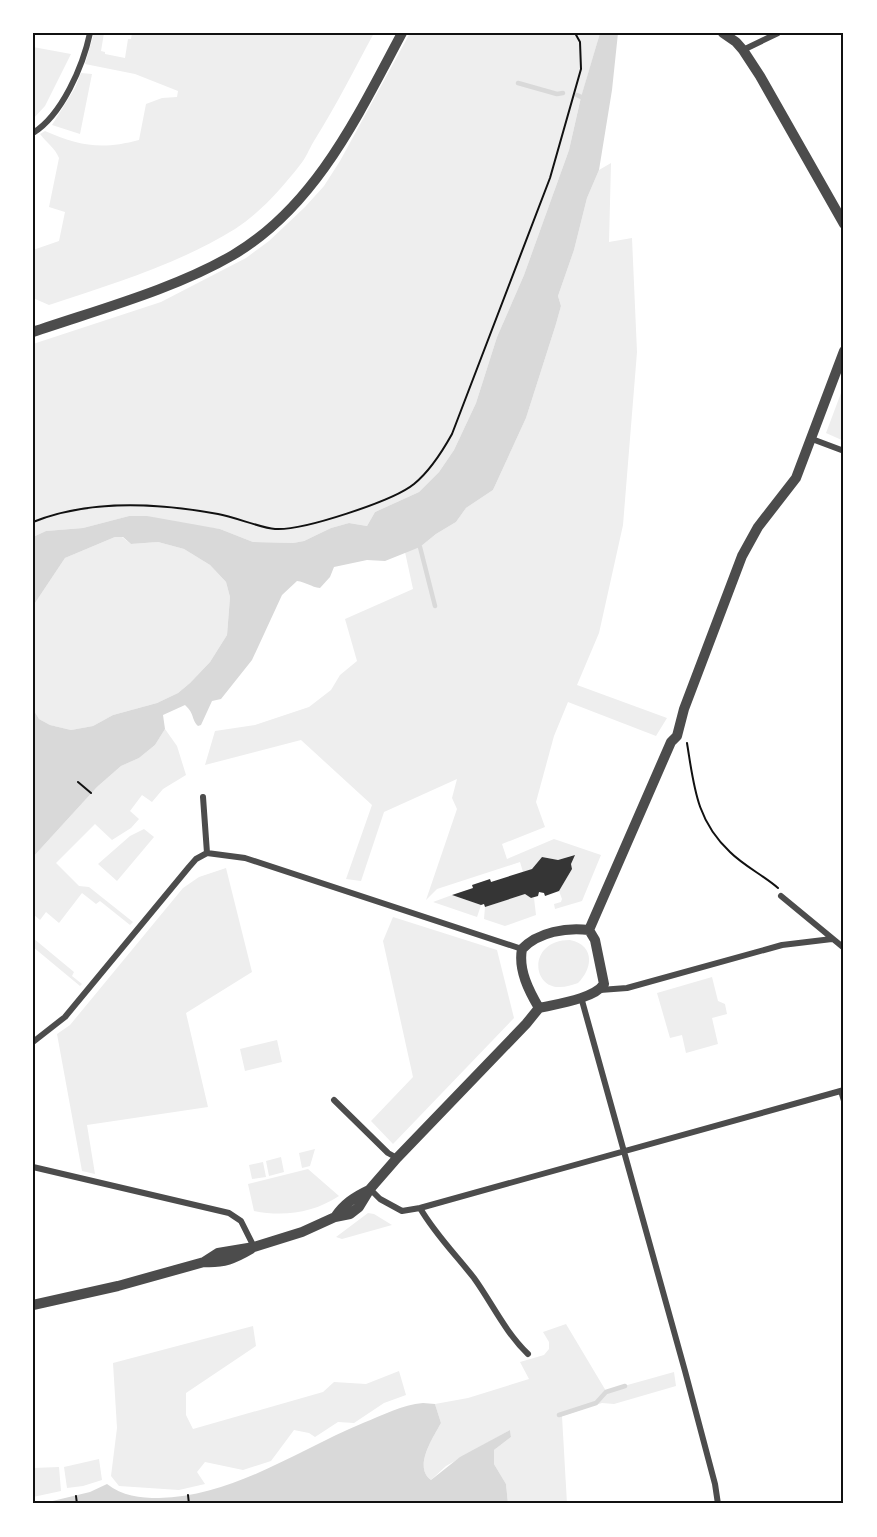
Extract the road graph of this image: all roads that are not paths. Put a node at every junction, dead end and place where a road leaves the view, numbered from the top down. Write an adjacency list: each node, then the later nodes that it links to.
1 (90, 33): 6 (street)
2 (402, 33): 8 (street)
3 (723, 33): 5 (street)
4 (778, 33): 5 (street)
5 (743, 50): 7 (street)
6 (33, 134)
7 (844, 224)
8 (33, 332)
9 (844, 351): 10 (street)
10 (812, 439): 11 (street); 15 (street)
11 (844, 451)
12 (203, 797): 13 (street)
13 (207, 854): 18 (street); 22 (street)
14 (781, 896): 16 (street)
15 (589, 930): 18 (street); 19 (street)
16 (832, 939): 17 (street); 19 (street)
17 (844, 948)
18 (522, 949): 21 (street)
19 (600, 990): 20 (street)
20 (581, 997): 21 (street); 26 (street)
21 (539, 1008): 27 (street)
22 (33, 1041)
23 (843, 1091): 25 (street); 26 (street)
24 (334, 1100): 27 (street)
25 (844, 1101)
26 (625, 1151): 30 (street); 34 (street)
27 (397, 1158): 29 (street)
28 (33, 1167): 31 (street)
29 (370, 1190): 30 (street); 31 (street)
30 (420, 1208): 33 (street)
31 (254, 1247): 32 (street)
32 (33, 1305)
33 (528, 1354)
34 (718, 1504)

